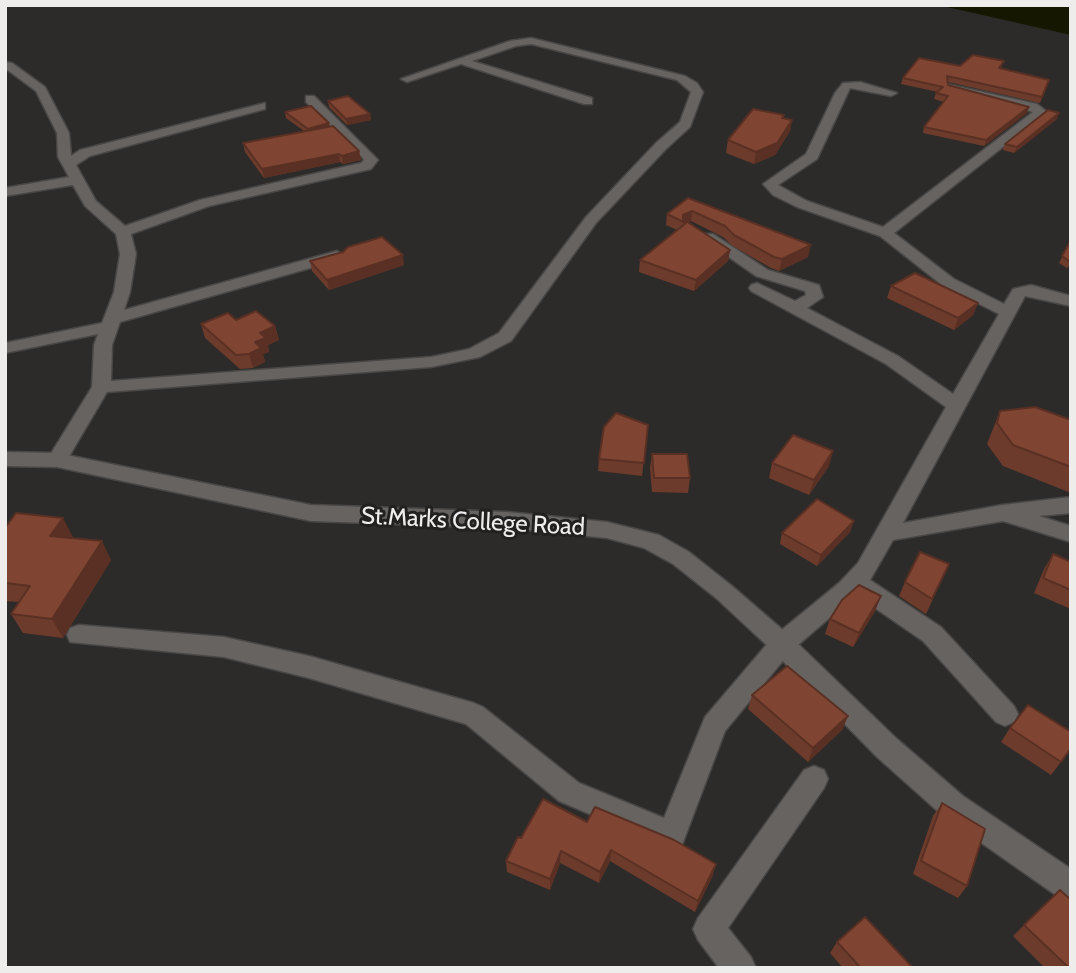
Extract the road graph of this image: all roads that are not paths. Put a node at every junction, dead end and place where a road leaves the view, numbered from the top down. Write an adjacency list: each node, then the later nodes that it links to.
1 (465, 62): 3 (street); 7 (street); 23 (street)
2 (8, 65): 9 (street)
3 (407, 79)
4 (951, 86): 14 (street)
5 (891, 93): 14 (street)
6 (310, 99): 13 (street)
7 (588, 100)
8 (261, 106): 9 (street)
9 (69, 163): 10 (street)
10 (78, 180): 11 (street); 13 (street)
11 (5, 192)
12 (690, 228): 19 (street)
13 (123, 232): 21 (street)
14 (885, 233): 18 (street)
15 (339, 256): 21 (street)
16 (757, 288): 19 (street)
17 (1071, 301): 18 (street)
18 (1012, 304): 20 (street); 24 (street)
19 (797, 307): 24 (street)
20 (1071, 312)
21 (109, 323): 22 (street); 23 (street)
22 (5, 348)
23 (101, 387): 26 (street)
24 (956, 405): 29 (street)
25 (5, 459): 26 (street, St.Marks College Road)
26 (57, 460): 33 (street, St.Marks College Road)
27 (1071, 505): 28 (street)
28 (1002, 513): 29 (street); 30 (street)
29 (884, 534): 31 (street)
30 (1071, 534)
31 (854, 581): 33 (street); 34 (street)
32 (79, 635): 33 (street)
33 (782, 644): 36 (street, St.Marks College Road)
34 (1005, 714)
35 (814, 779): 37 (street)
36 (1071, 887)
37 (740, 968)

